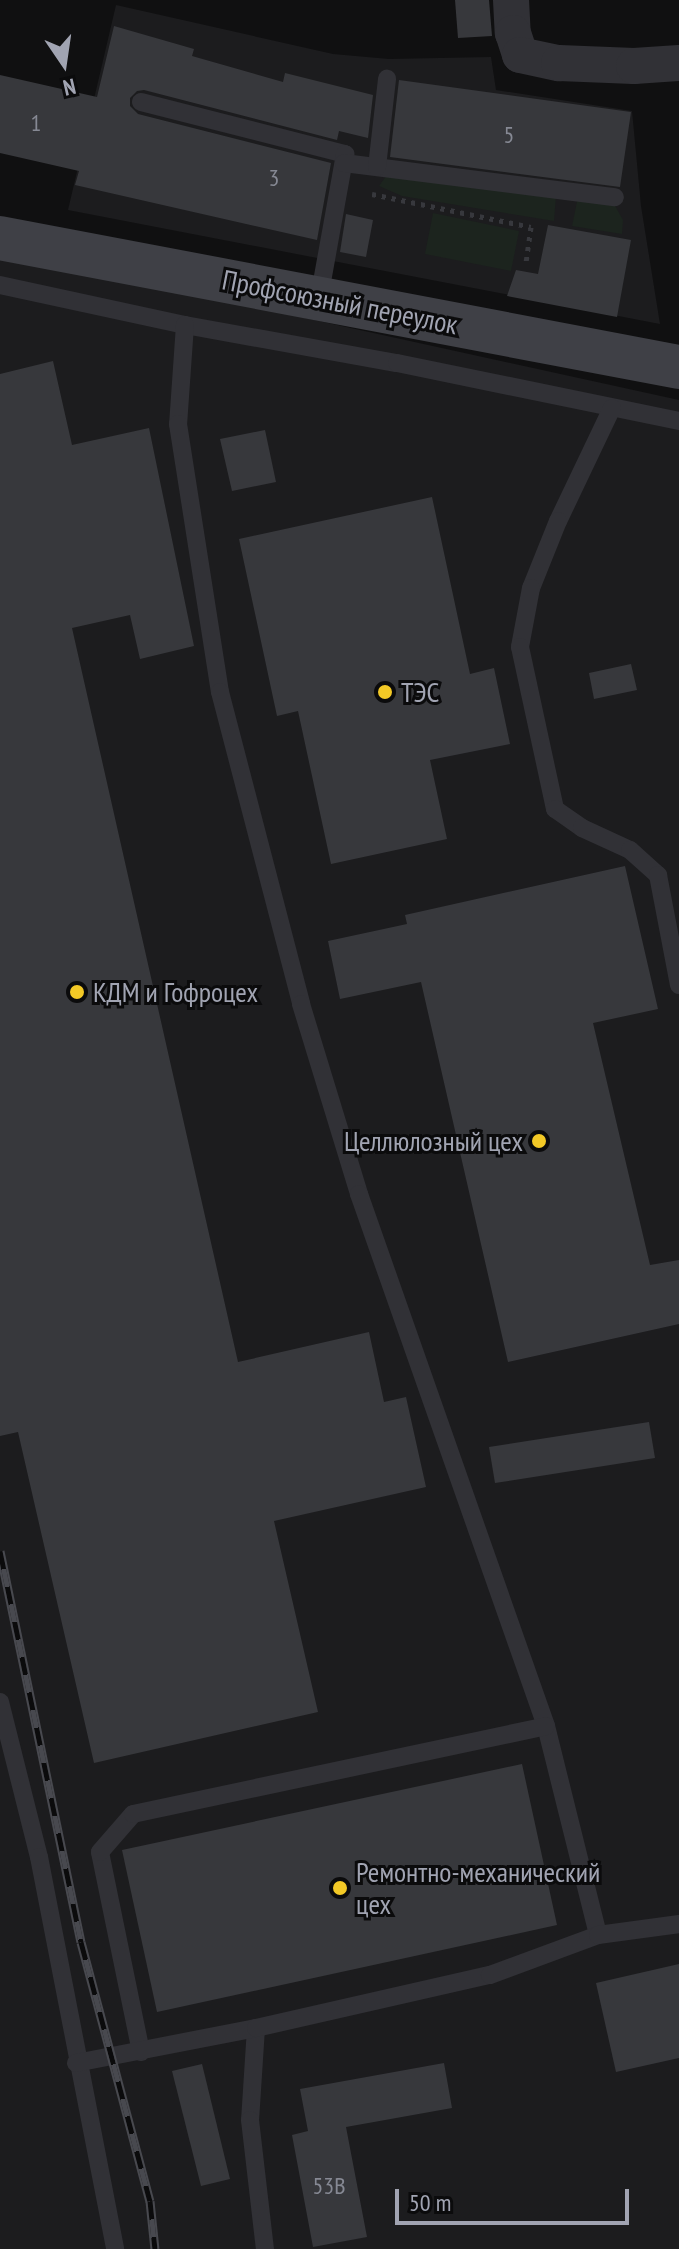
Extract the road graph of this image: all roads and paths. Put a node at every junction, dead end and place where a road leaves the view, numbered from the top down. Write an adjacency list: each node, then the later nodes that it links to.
1 (511, 0): 2 (street)
2 (679, 63)
3 (387, 79): 6 (lane)
4 (141, 102): 5 (lane)
5 (344, 163): 6 (lane); 7 (lane)
6 (377, 167): 8 (lane)
7 (339, 187): 10 (path); 12 (lane)
8 (615, 197)
9 (0, 238): 12 (main road, Профсоюзный переулок)
10 (526, 263)
11 (0, 285): 13 (lane)
12 (319, 298): 14 (main road, Профсоюзный переулок)
13 (185, 325): 15 (lane); 19 (lane)
14 (679, 367)
15 (612, 408): 16 (lane); 17 (lane)
16 (679, 421)
17 (679, 985)
18 (0, 1702): 24 (lane)
19 (546, 1726): 21 (lane); 23 (lane)
20 (679, 1924): 21 (lane)
21 (598, 1935): 22 (lane)
22 (256, 2028): 23 (lane); 26 (lane)
23 (141, 2052): 24 (lane)
24 (76, 2063): 25 (lane)
25 (115, 2249)
26 (265, 2249)

